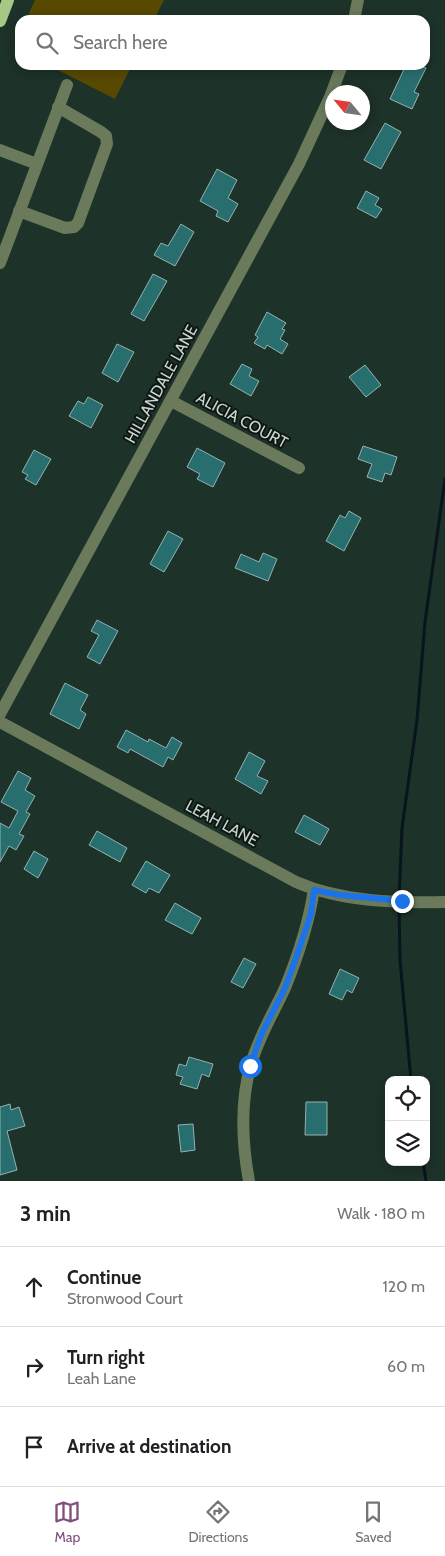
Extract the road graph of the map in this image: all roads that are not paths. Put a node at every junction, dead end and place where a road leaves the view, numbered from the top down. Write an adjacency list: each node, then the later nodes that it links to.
1 (8, 0): 4 (main road)
2 (358, 0): 3 (street)
3 (355, 15)
4 (0, 21)
5 (340, 70): 12 (street, HILLANDALE LANE)
6 (67, 85): 7 (street)
7 (58, 107): 9 (street); 10 (street)
8 (0, 150): 9 (street)
9 (37, 164): 10 (street)
10 (19, 212): 11 (street)
11 (0, 263)
12 (171, 401): 13 (street, ALICIA COURT); 14 (street, HILLANDALE LANE)
13 (299, 468)
14 (0, 714)
15 (0, 722): 16 (street, LEAH LANE)
16 (314, 890): 17 (street, LEAH LANE); 18 (street)
17 (445, 902)
18 (249, 1181)

